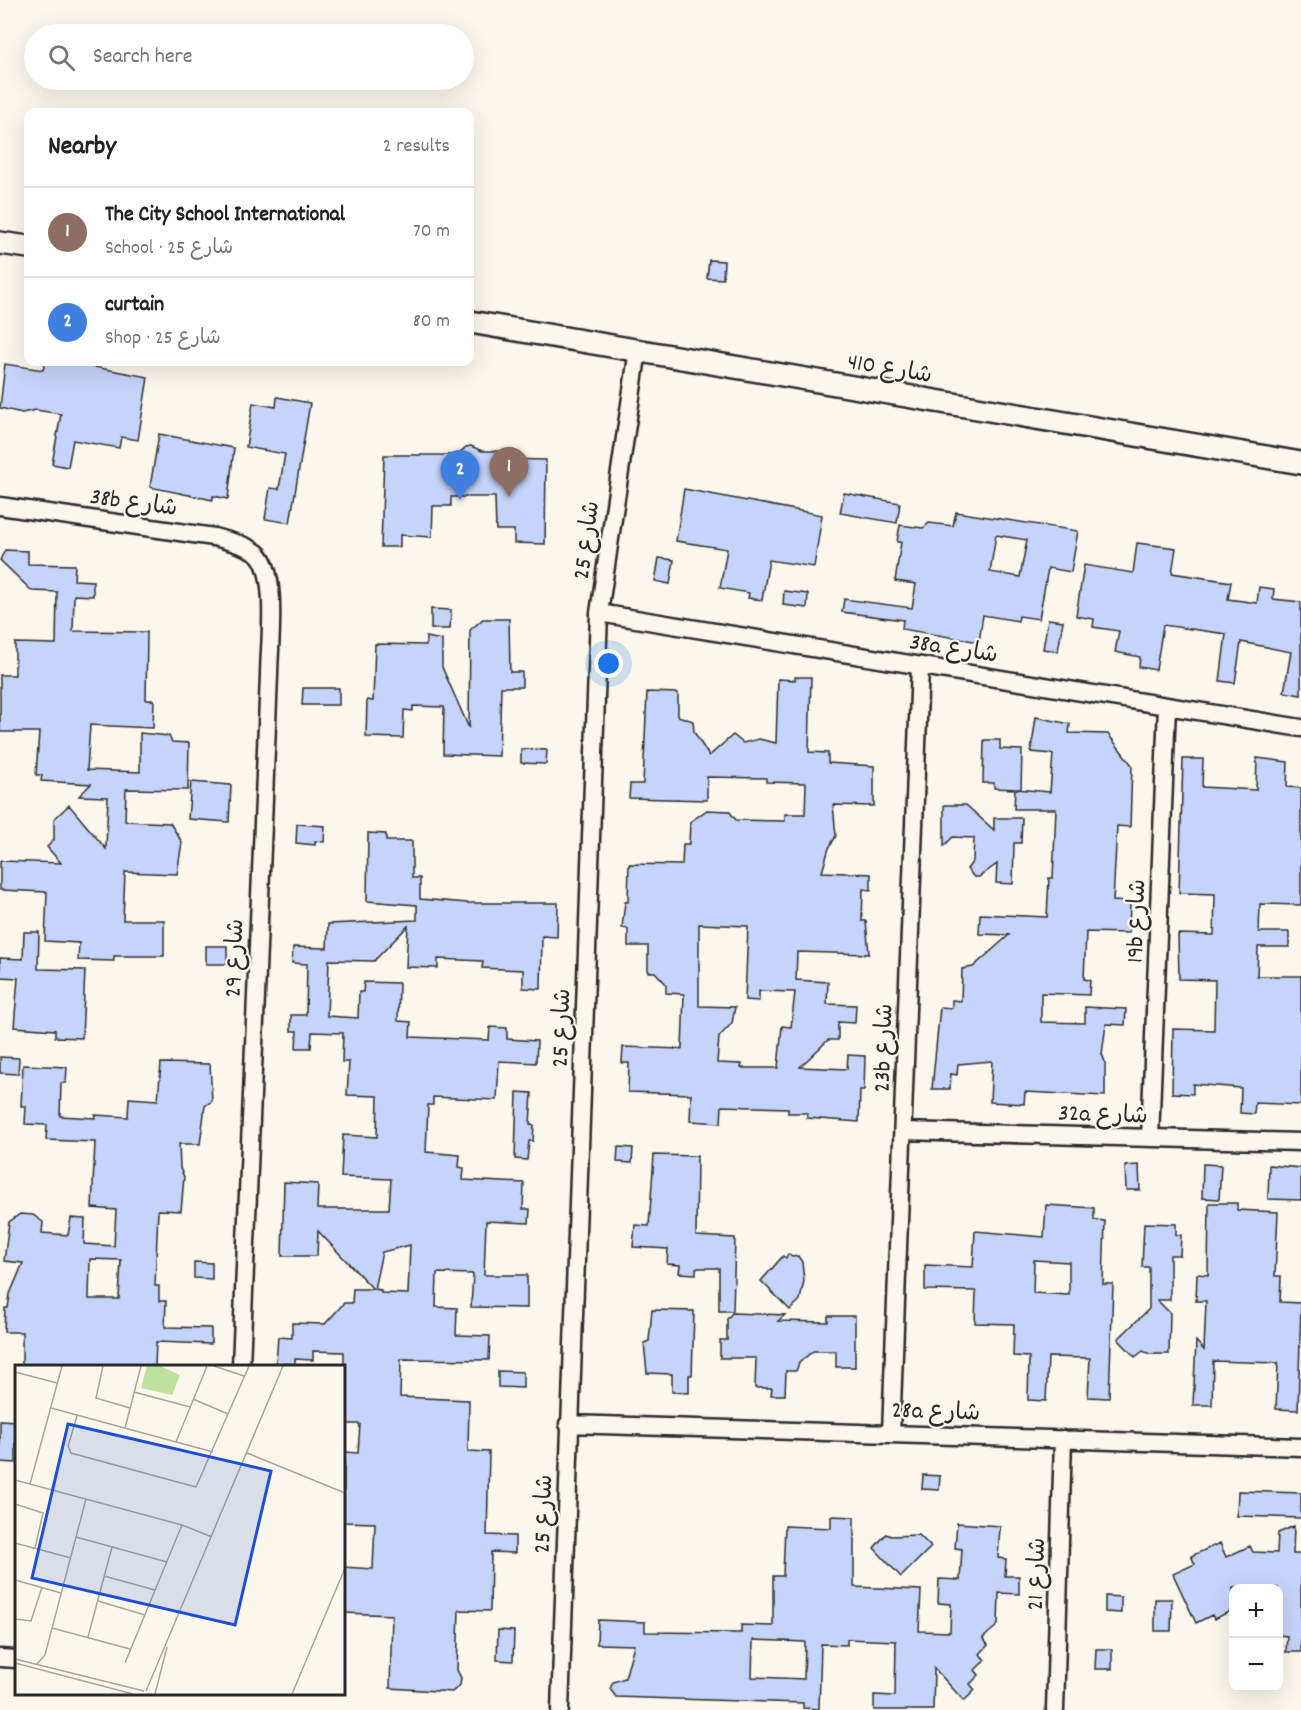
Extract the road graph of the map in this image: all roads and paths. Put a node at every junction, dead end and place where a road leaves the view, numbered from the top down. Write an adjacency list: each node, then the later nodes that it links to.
1 (0, 243): 2 (street)
2 (24, 246)
3 (474, 323): 4 (street, شارع 410)
4 (638, 350): 5 (street, شارع 410); 8 (street, شارع 25)
5 (1301, 463)
6 (0, 506): 7 (street, 38b شارع)
7 (258, 554): 15 (street, شارع 29)
8 (598, 613): 9 (street, 38a شارع); 16 (street, شارع 25)
9 (920, 666): 10 (street, 38a شارع); 12 (street, 23b شارع)
10 (1167, 705): 11 (street, 38a شارع); 13 (street, 19b شارع)
11 (1301, 728)
12 (903, 1131): 13 (street, 32a شارع); 17 (street, 23b شارع)
13 (1150, 1138): 14 (street, 32a شارع)
14 (1301, 1142)
15 (241, 1365)
16 (568, 1424): 17 (street, 28a شارع); 22 (street, شارع 25)
17 (891, 1433): 18 (street, 28a شارع)
18 (1063, 1439): 19 (street, 28a شارع); 23 (street, شارع 21)
19 (1301, 1447)
20 (0, 1658): 21 (street)
21 (15, 1659)
22 (560, 1710)
23 (1055, 1710)

